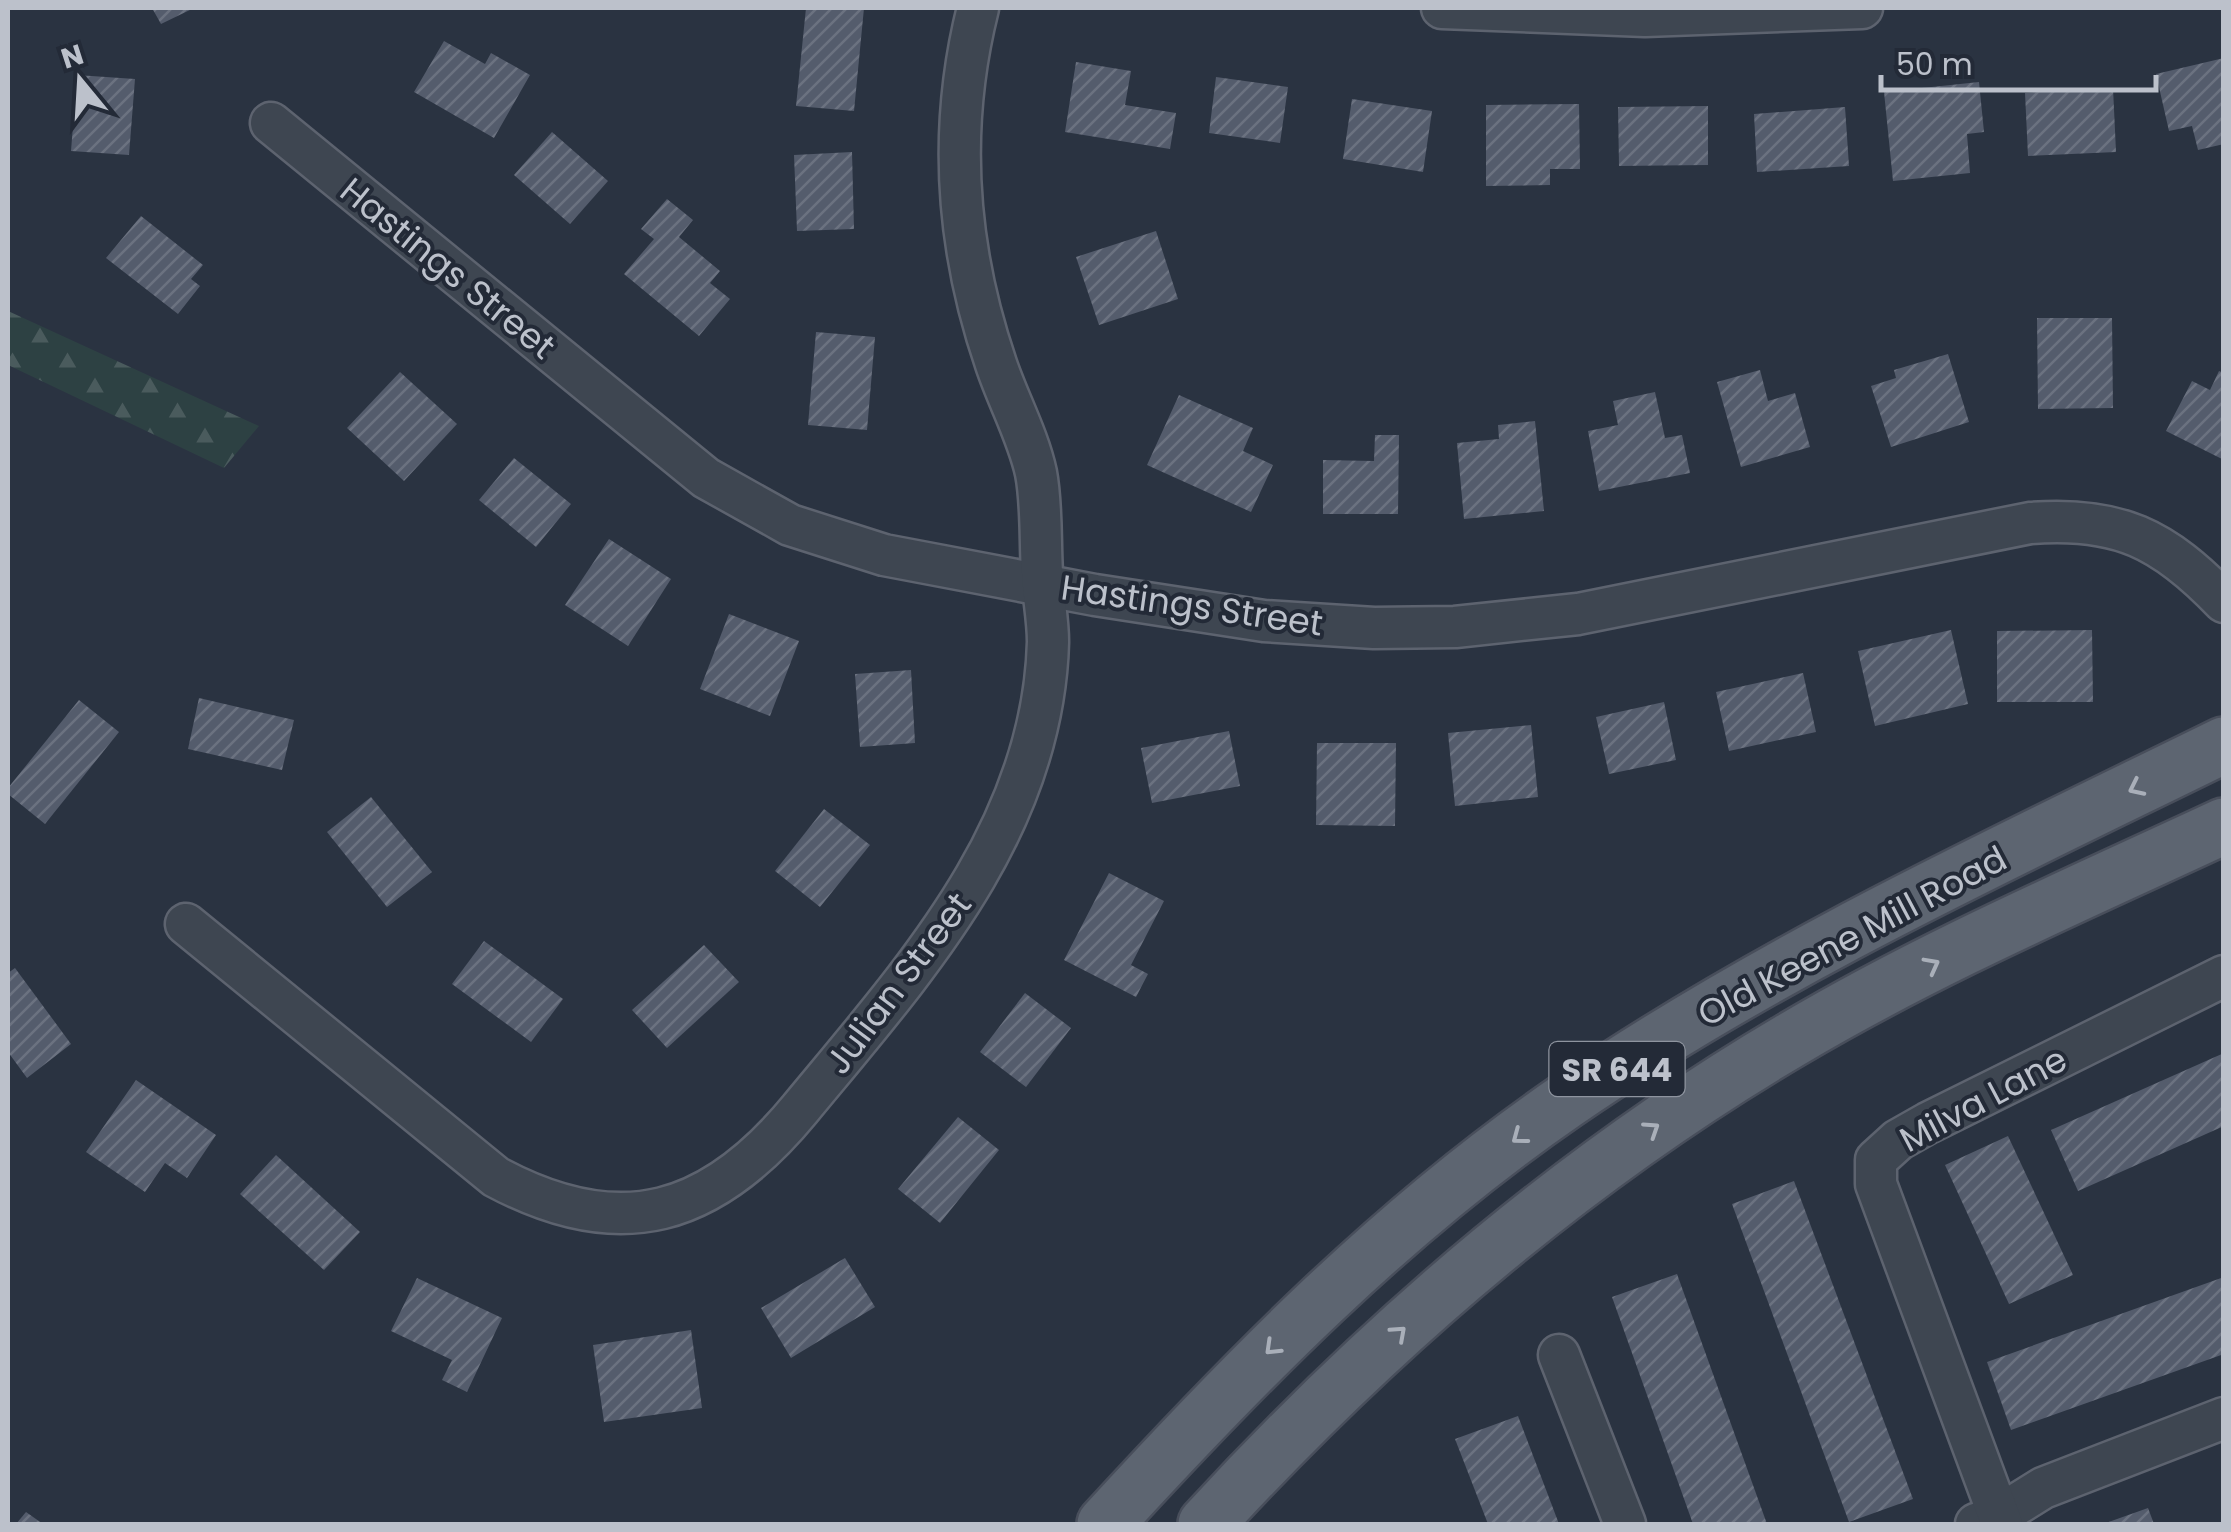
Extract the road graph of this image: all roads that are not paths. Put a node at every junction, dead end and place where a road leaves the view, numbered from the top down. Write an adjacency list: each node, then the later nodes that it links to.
1 (978, 8): 5 (street, Julian Street)
2 (1442, 8): 3 (street)
3 (1862, 8)
4 (271, 124): 5 (street, Hastings Street)
5 (1043, 583): 6 (street, Hastings Street); 9 (street, Julian Street)
6 (2224, 602)
7 (2224, 745): 14 (main road, Old Keene Mill Road / SR 644, one-way to 14)
8 (2224, 826): 15 (main road, Old Keene Mill Road / SR 644, one-way to 8)
9 (186, 924)
10 (2224, 976): 13 (street, Milva Lane)
11 (1559, 1355): 16 (street)
12 (2224, 1418): 13 (street)
13 (1992, 1522)
14 (1105, 1524)
15 (1206, 1524)
16 (1625, 1524)

